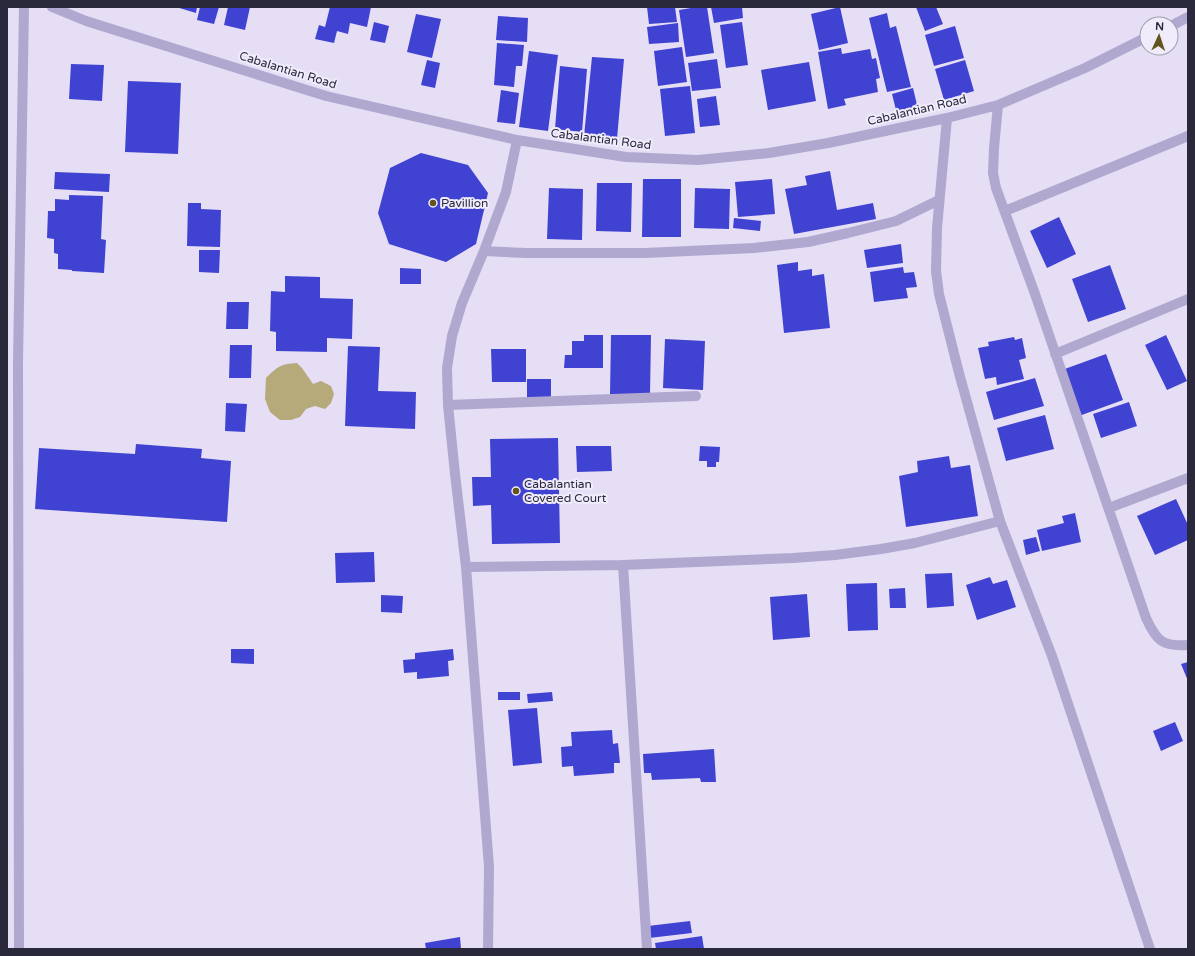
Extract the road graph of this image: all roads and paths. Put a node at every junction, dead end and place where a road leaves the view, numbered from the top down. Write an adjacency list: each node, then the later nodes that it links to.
1 (24, 7): 23 (street)
2 (52, 7): 9 (street, Cabalantian Road)
3 (1188, 17): 4 (street)
4 (1179, 22)
5 (1139, 41): 6 (street, Cabalantian Road)
6 (998, 105): 7 (street, Cabalantian Road); 11 (street)
7 (947, 118): 9 (street, Cabalantian Road); 10 (street)
8 (1188, 136): 11 (street)
9 (517, 140): 12 (street)
10 (939, 200): 12 (street); 19 (street)
11 (1005, 211): 14 (street)
12 (484, 251): 16 (street)
13 (1188, 299): 14 (street)
14 (1055, 354): 18 (street)
15 (696, 396): 16 (street)
16 (448, 405): 21 (street)
17 (1188, 478): 18 (street)
18 (1109, 508): 22 (street)
19 (1000, 521): 20 (street); 26 (street)
20 (623, 565): 21 (street); 25 (street)
21 (466, 567): 24 (street)
22 (1188, 645)
23 (19, 949)
24 (488, 949)
25 (647, 949)
26 (1150, 949)

